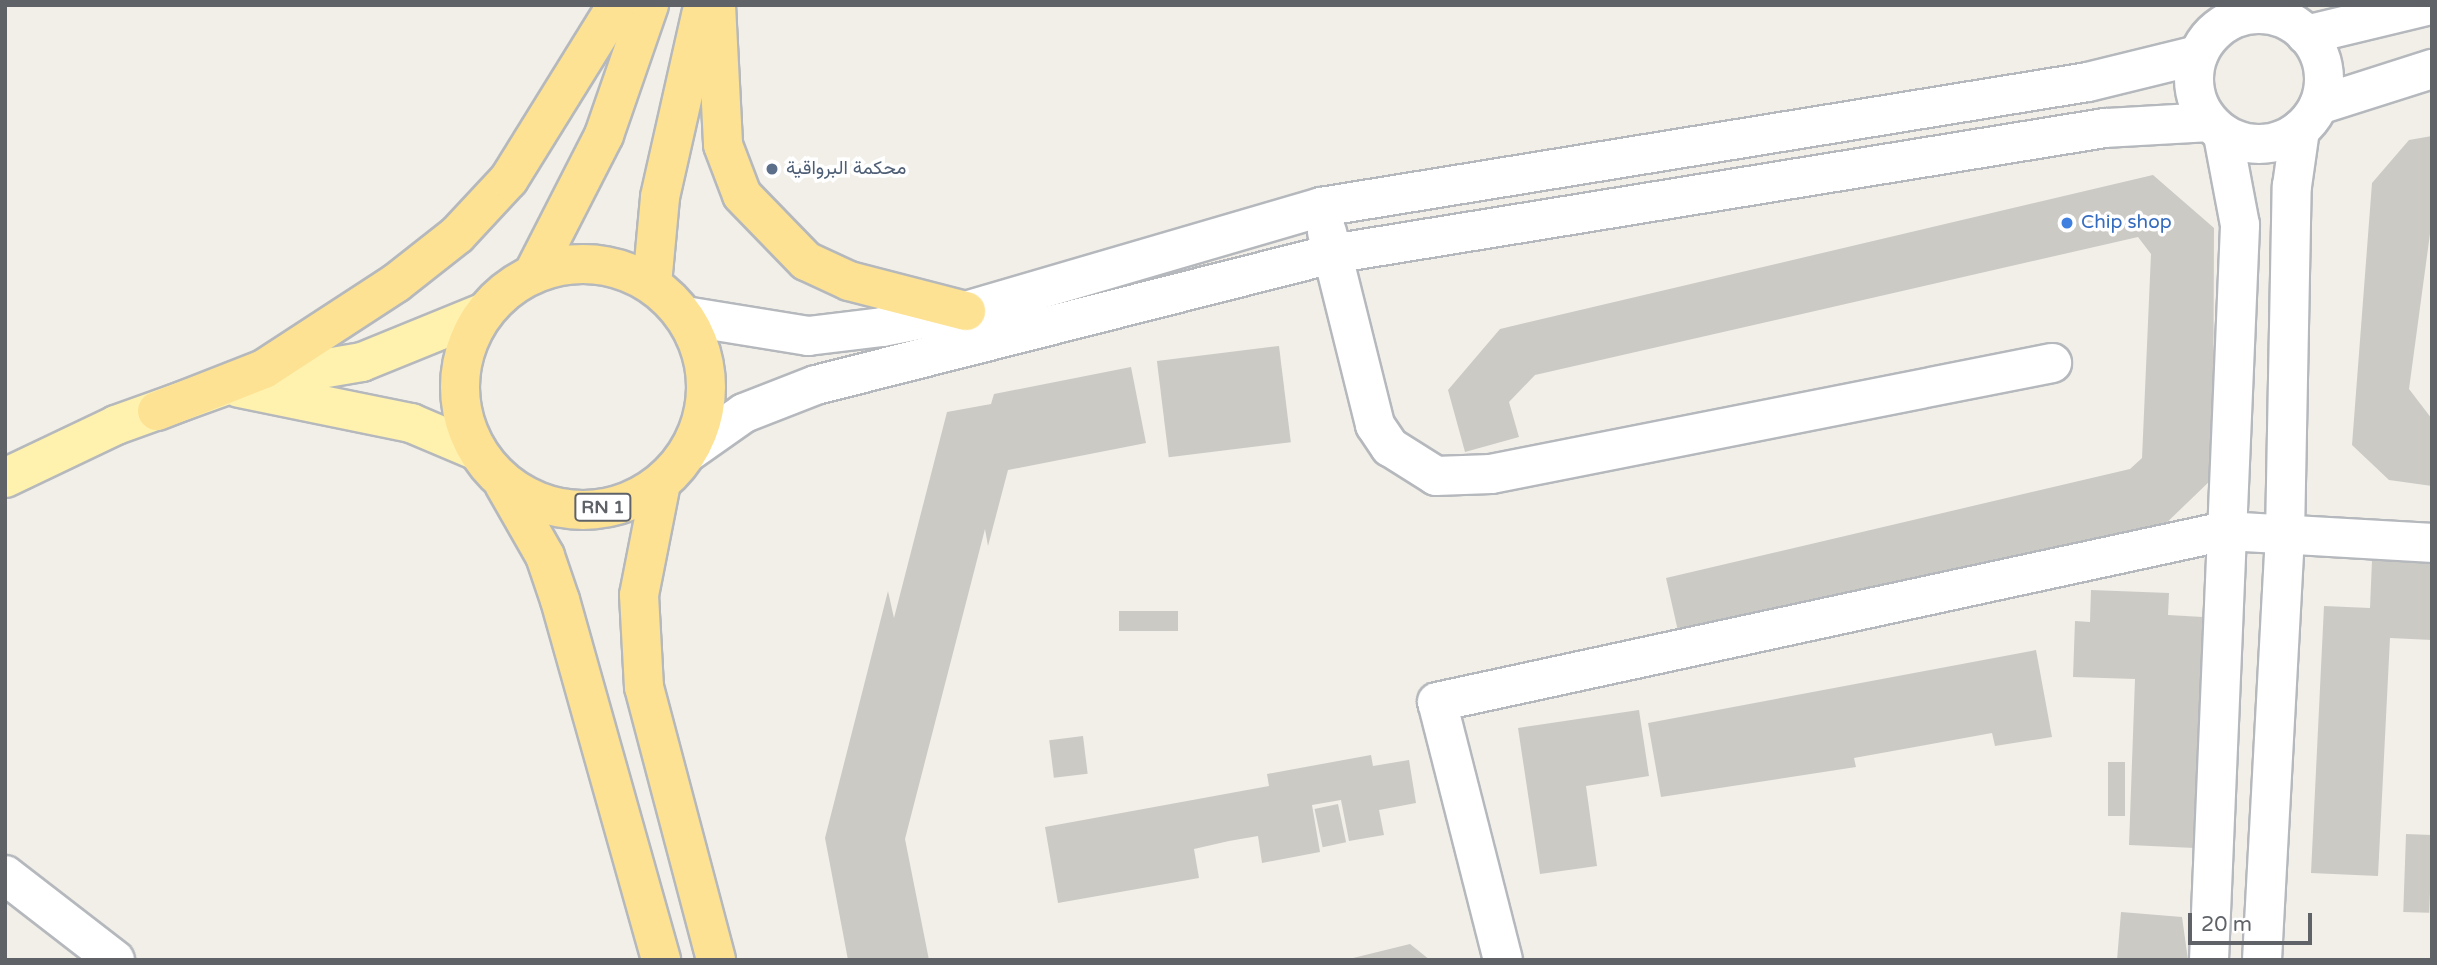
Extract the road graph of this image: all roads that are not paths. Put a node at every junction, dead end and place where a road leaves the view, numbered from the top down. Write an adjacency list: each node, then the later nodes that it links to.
1 (617, 5): 20 (highway)
2 (649, 5): 13 (highway, RN 1)
3 (704, 5): 14 (highway)
4 (716, 5): 15 (highway)
5 (2431, 5): 6 (street)
6 (2289, 19): 7 (street); 9 (street)
7 (2204, 33): 10 (street); 11 (street)
8 (2432, 69): 9 (street)
9 (2309, 118): 10 (street); 26 (street)
10 (2216, 128): 12 (street); 25 (street)
11 (1321, 207): 12 (street); 15 (street)
12 (1332, 254): 18 (street); 21 (street)
13 (533, 274): 14 (highway, RN 1); 16 (highway, RN 1)
14 (652, 284): 17 (highway, RN 1)
15 (966, 311): 17 (street)
16 (485, 312): 19 (main road); 22 (highway, RN 1)
17 (685, 316): 21 (highway, RN 1)
18 (2052, 363)
19 (227, 385): 20 (main road); 22 (main road)
20 (157, 411): 23 (main road)
21 (690, 451): 24 (highway, RN 1)
22 (489, 466): 24 (highway, RN 1); 30 (highway, RN 1)
23 (5, 478)
24 (661, 483): 31 (highway, RN 1)
25 (2225, 531): 26 (street); 32 (street); 33 (street)
26 (2285, 536): 27 (street); 34 (street)
27 (2432, 543)
28 (5, 875): 29 (street)
29 (115, 960)
30 (661, 960)
31 (716, 960)
32 (1503, 960)
33 (2209, 960)
34 (2262, 960)

